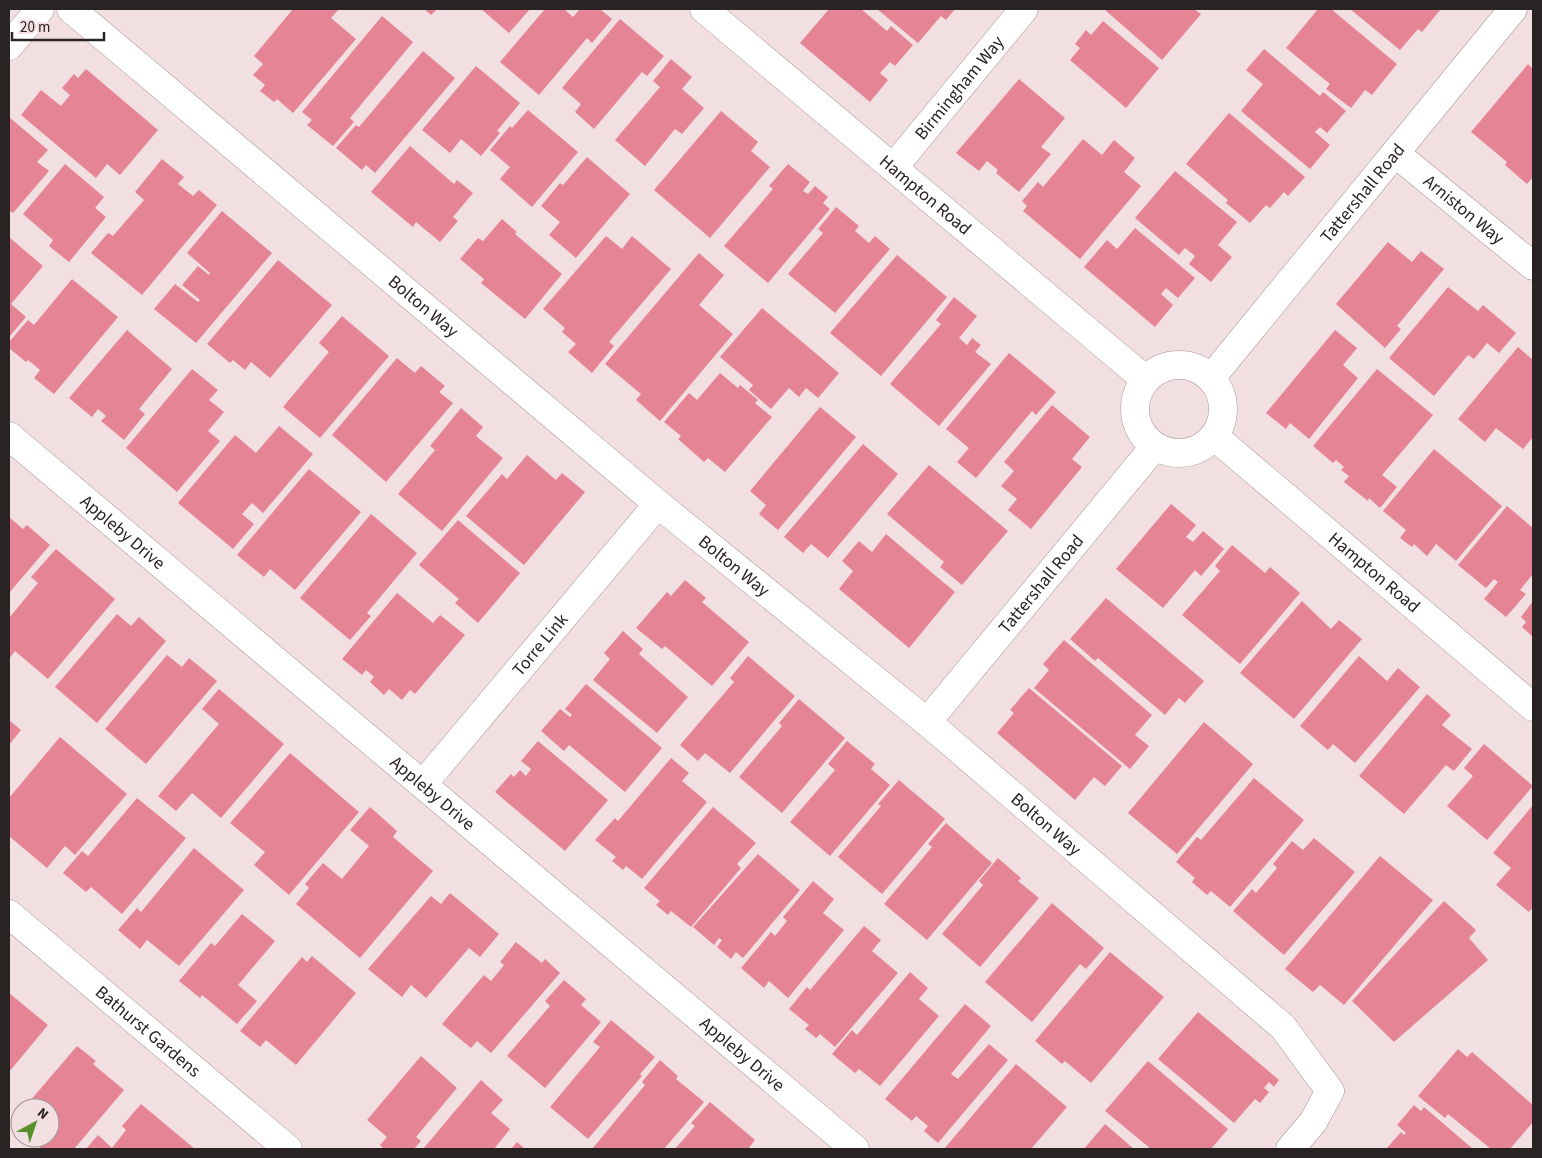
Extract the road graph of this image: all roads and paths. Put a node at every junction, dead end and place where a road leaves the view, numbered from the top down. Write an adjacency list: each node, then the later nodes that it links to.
1 (40, 9): 6 (street)
2 (71, 9): 15 (street, Bolton Way)
3 (704, 9): 8 (street, Hampton Road)
4 (1024, 9): 8 (street, Birmingham Way)
5 (1513, 9): 7 (street, Tattershall Road)
6 (9, 46)
7 (1395, 153): 9 (street, Arniston Way); 10 (street, Tattershall Road)
8 (893, 168): 11 (street, Hampton Road)
9 (1533, 266)
10 (1211, 378): 11 (street); 13 (street)
11 (1146, 380): 14 (street)
12 (9, 436): 18 (street, Appleby Drive)
13 (1214, 437): 14 (street); 16 (street, Hampton Road)
14 (1155, 446): 17 (street, Tattershall Road)
15 (658, 504): 17 (street, Bolton Way); 18 (street, Torre Link)
16 (1533, 707)
17 (927, 722): 22 (street, Bolton Way)
18 (423, 784): 21 (street, Appleby Drive)
19 (9, 914): 20 (street, Bathurst Gardens)
20 (288, 1149)
21 (855, 1149)
22 (1290, 1149)

